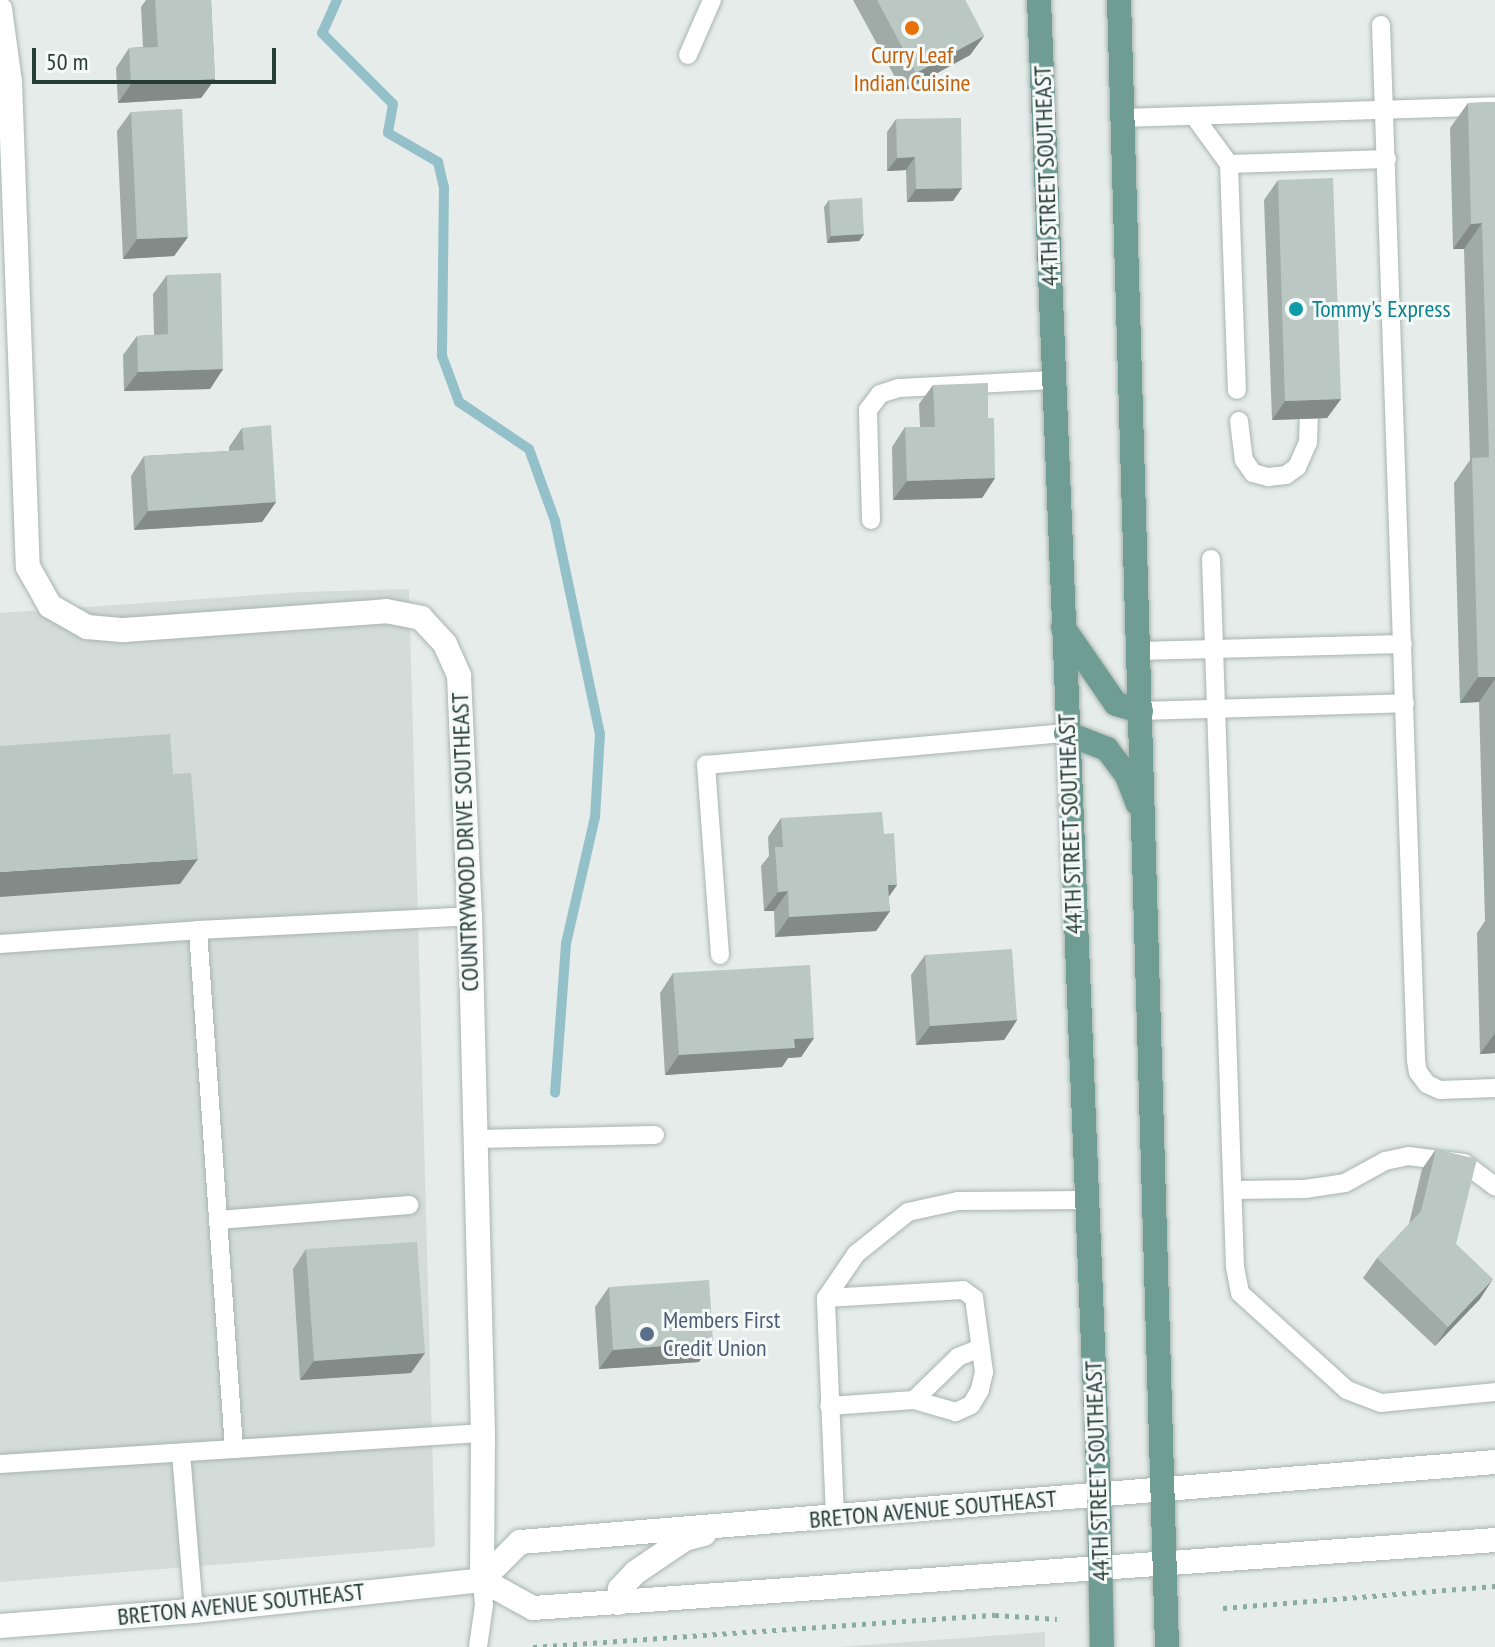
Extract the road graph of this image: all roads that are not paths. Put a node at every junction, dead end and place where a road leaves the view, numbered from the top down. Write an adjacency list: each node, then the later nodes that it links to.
1 (712, 0): 6 (lane)
2 (1039, 0): 16 (main road, 44TH STREET SOUTHEAST)
3 (1119, 0): 11 (main road)
4 (0, 9): 7 (main road, COUNTRYWOOD DRIVE SOUTHEAST)
5 (1381, 25): 9 (lane)
6 (688, 55)
7 (5, 82): 31 (main road, COUNTRYWOOD DRIVE SOUTHEAST)
8 (1495, 106): 9 (lane)
9 (1385, 110): 10 (lane); 12 (lane)
10 (1194, 116): 11 (lane); 14 (lane)
11 (1123, 118): 25 (main road)
12 (1387, 159): 13 (lane); 23 (lane)
13 (1300, 162): 14 (lane); 15 (lane)
14 (1229, 164): 17 (lane)
15 (1301, 186)
16 (1053, 380): 20 (lane); 22 (main road, 44TH STREET SOUTHEAST)
17 (1237, 390)
18 (1309, 419): 19 (lane)
19 (1239, 421)
20 (871, 520)
21 (1211, 559): 24 (lane)
22 (1062, 625): 28 (main road); 29 (main road, 44TH STREET SOUTHEAST)
23 (1403, 644): 24 (lane); 26 (lane)
24 (1215, 650): 25 (lane); 27 (lane)
25 (1139, 651): 28 (main road)
26 (1405, 703): 27 (lane); 35 (lane)
27 (1217, 709): 28 (lane); 39 (lane)
28 (1141, 711): 30 (main road)
29 (1066, 733): 30 (main road); 34 (lane); 40 (main road, 44TH STREET SOUTHEAST)
30 (1145, 821): 53 (main road)
31 (470, 916): 32 (lane); 37 (main road, COUNTRYWOOD DRIVE SOUTHEAST)
32 (198, 930): 33 (lane); 42 (lane)
33 (0, 944)
34 (720, 955)
35 (1495, 1088)
36 (655, 1135): 37 (lane)
37 (475, 1139): 48 (main road, COUNTRYWOOD DRIVE SOUTHEAST)
38 (1495, 1186): 39 (lane)
39 (1233, 1190): 45 (lane)
40 (1087, 1200): 43 (lane); 54 (main road, 44TH STREET SOUTHEAST)
41 (409, 1205): 42 (lane)
42 (218, 1220): 49 (lane)
43 (826, 1298): 44 (lane); 47 (lane)
44 (978, 1349): 46 (lane); 46 (lane)
45 (1495, 1392)
46 (914, 1400): 47 (lane)
47 (829, 1406): 55 (lane)
48 (483, 1433): 49 (lane); 60 (main road, COUNTRYWOOD DRIVE SOUTHEAST)
49 (234, 1449): 50 (lane)
50 (181, 1453): 52 (lane); 62 (lane)
51 (1495, 1462): 53 (main road, BRETON AVENUE SOUTHEAST)
52 (0, 1464)
53 (1163, 1490): 54 (main road, BRETON AVENUE SOUTHEAST); 58 (main road)
54 (1099, 1496): 55 (main road, BRETON AVENUE SOUTHEAST); 59 (main road, 44TH STREET SOUTHEAST)
55 (835, 1517): 56 (main road, BRETON AVENUE SOUTHEAST)
56 (741, 1524): 60 (main road, BRETON AVENUE SOUTHEAST); 61 (main road)
57 (1495, 1540): 58 (main road)
58 (1165, 1562): 59 (main road); 66 (main road)
59 (1100, 1567): 61 (main road); 65 (main road, 44TH STREET SOUTHEAST)
60 (482, 1580): 61 (main road); 62 (main road, BRETON AVENUE SOUTHEAST); 64 (lane)
61 (618, 1603)
62 (194, 1611): 63 (main road, BRETON AVENUE SOUTHEAST)
63 (0, 1626)
64 (478, 1647)
65 (1102, 1647)
66 (1167, 1647)

